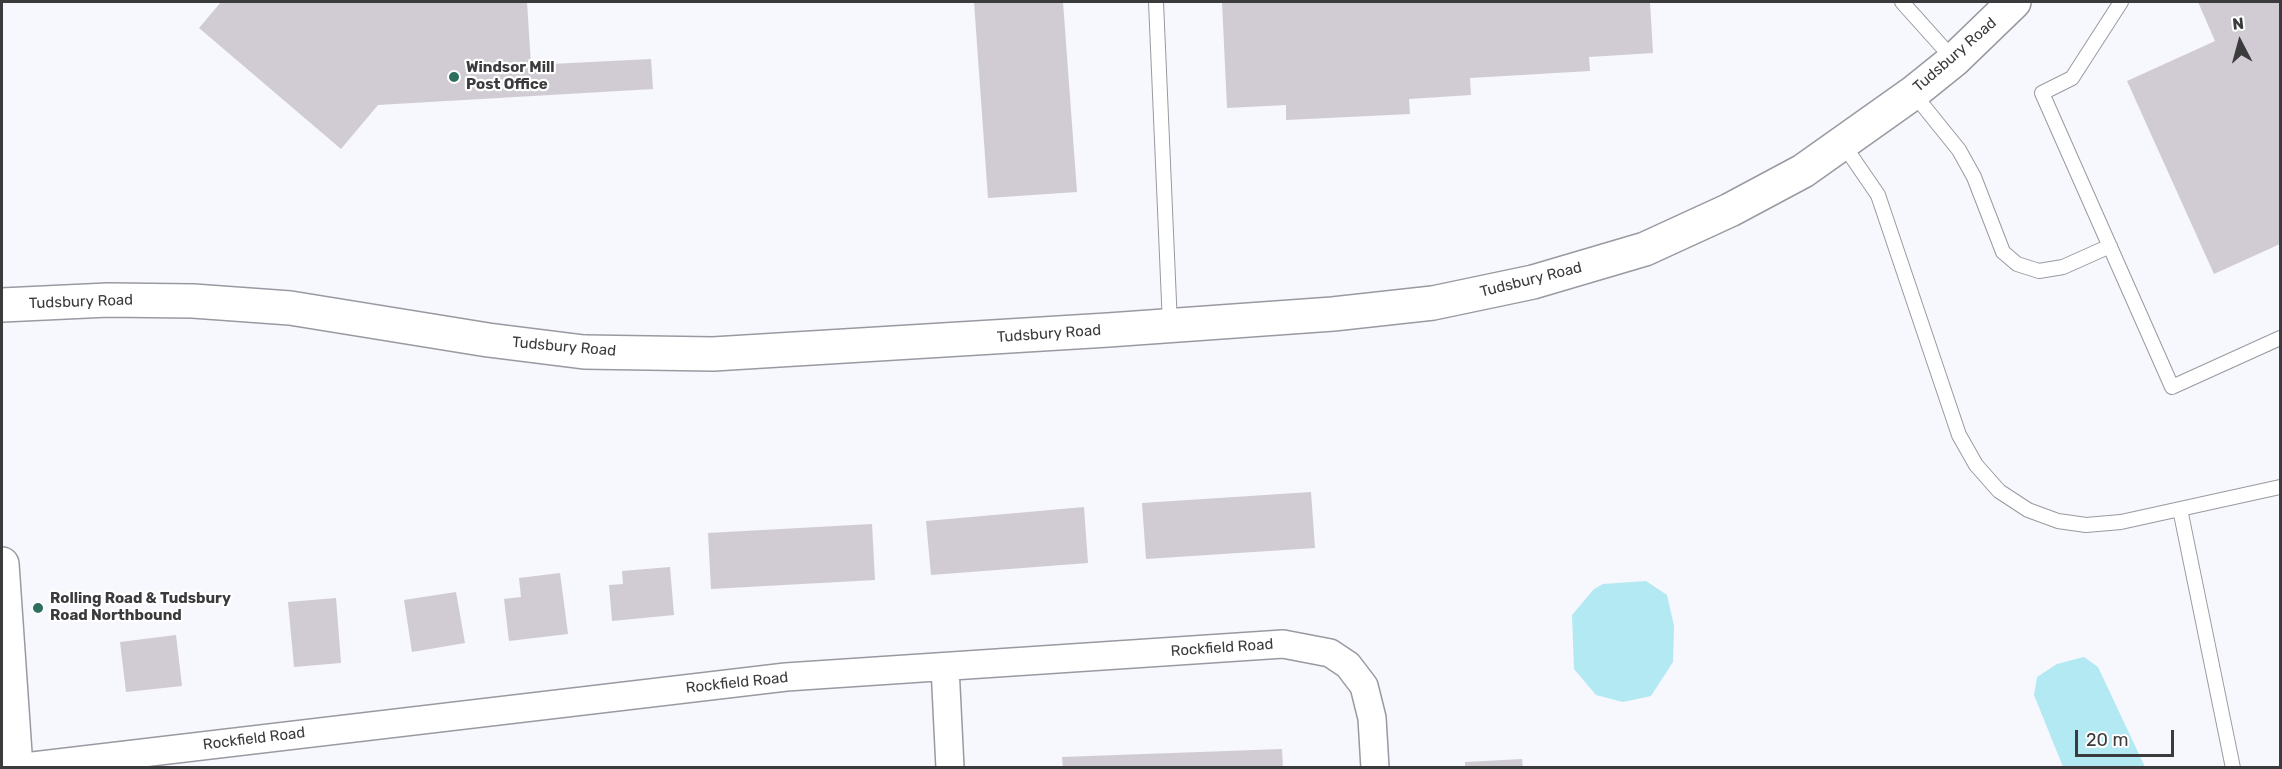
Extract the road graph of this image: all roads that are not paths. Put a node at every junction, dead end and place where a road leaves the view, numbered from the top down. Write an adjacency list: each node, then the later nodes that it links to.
1 (1156, 2): 10 (lane)
2 (1902, 2): 5 (lane)
3 (2014, 2): 5 (street, Tudsbury Road)
4 (2121, 2): 8 (lane)
5 (1954, 60): 6 (street, Tudsbury Road)
6 (1913, 93): 7 (street, Tudsbury Road); 8 (lane)
7 (1843, 144): 10 (street, Tudsbury Road); 13 (lane)
8 (2110, 246): 11 (lane)
9 (2, 304): 10 (street, Tudsbury Road)
10 (1170, 325)
11 (2280, 339)
12 (2280, 487): 13 (lane)
13 (2181, 509): 21 (lane)
14 (2, 564): 15 (street)
15 (4, 635): 18 (street)
16 (945, 667): 18 (street, Rockfield Road); 19 (street); 20 (street, Rockfield Road)
17 (2, 762): 18 (street)
18 (16, 768)
19 (950, 768)
20 (1375, 768)
21 (2233, 768)

